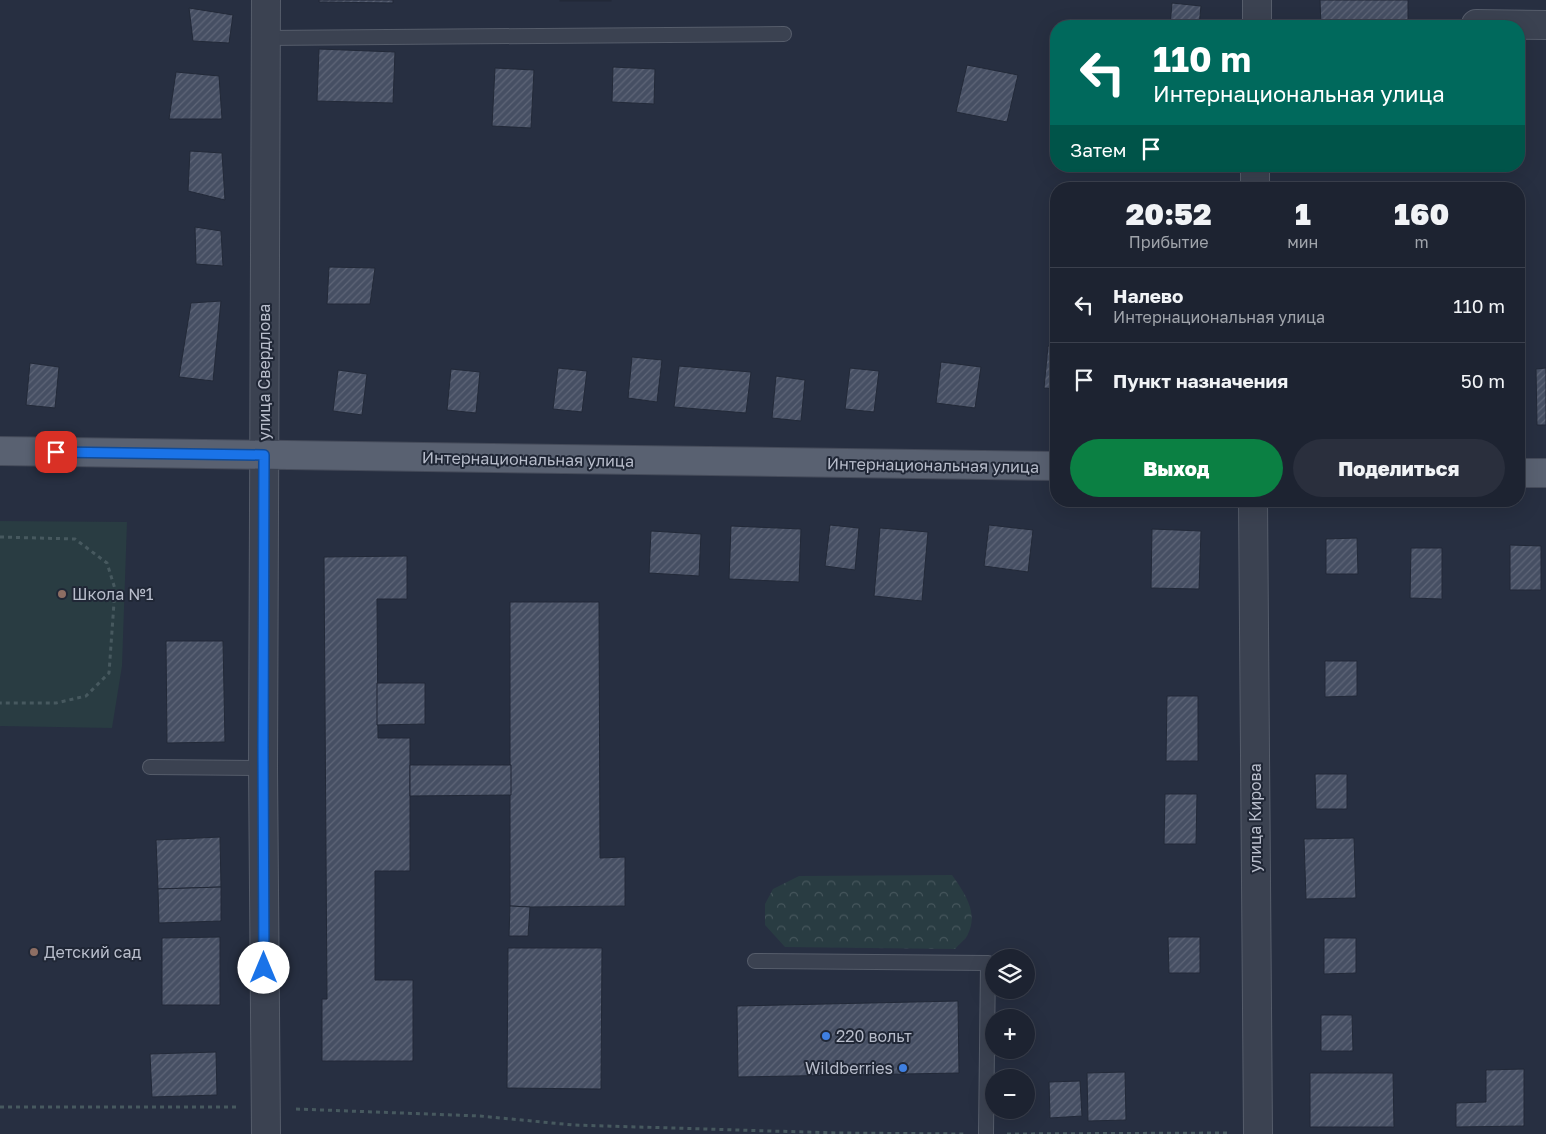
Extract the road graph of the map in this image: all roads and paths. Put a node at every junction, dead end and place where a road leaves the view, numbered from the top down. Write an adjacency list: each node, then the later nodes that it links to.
1 (266, 0): 7 (street, улица Свердлова)
2 (1257, 0): 3 (street)
3 (1257, 20)
4 (1525, 25): 5 (street)
5 (1546, 25)
6 (784, 34): 7 (lane)
7 (266, 38): 9 (street, улица Свердлова)
8 (0, 451): 9 (main road, Интернациональная улица)
9 (264, 455): 10 (main road, Интернациональная улица); 17 (street, улица Свердлова)
10 (1050, 466)
11 (1525, 472): 12 (main road)
12 (1546, 473)
13 (1253, 507): 21 (street, улица Кирова)
14 (0, 537): 15 (path)
15 (0, 703)
16 (150, 767): 17 (lane)
17 (263, 768): 20 (street, улица Свердлова)
18 (755, 961): 22 (lane)
19 (0, 1107): 20 (path)
20 (265, 1121): 22 (path)
21 (1258, 1133): 22 (path)
22 (986, 1134)

